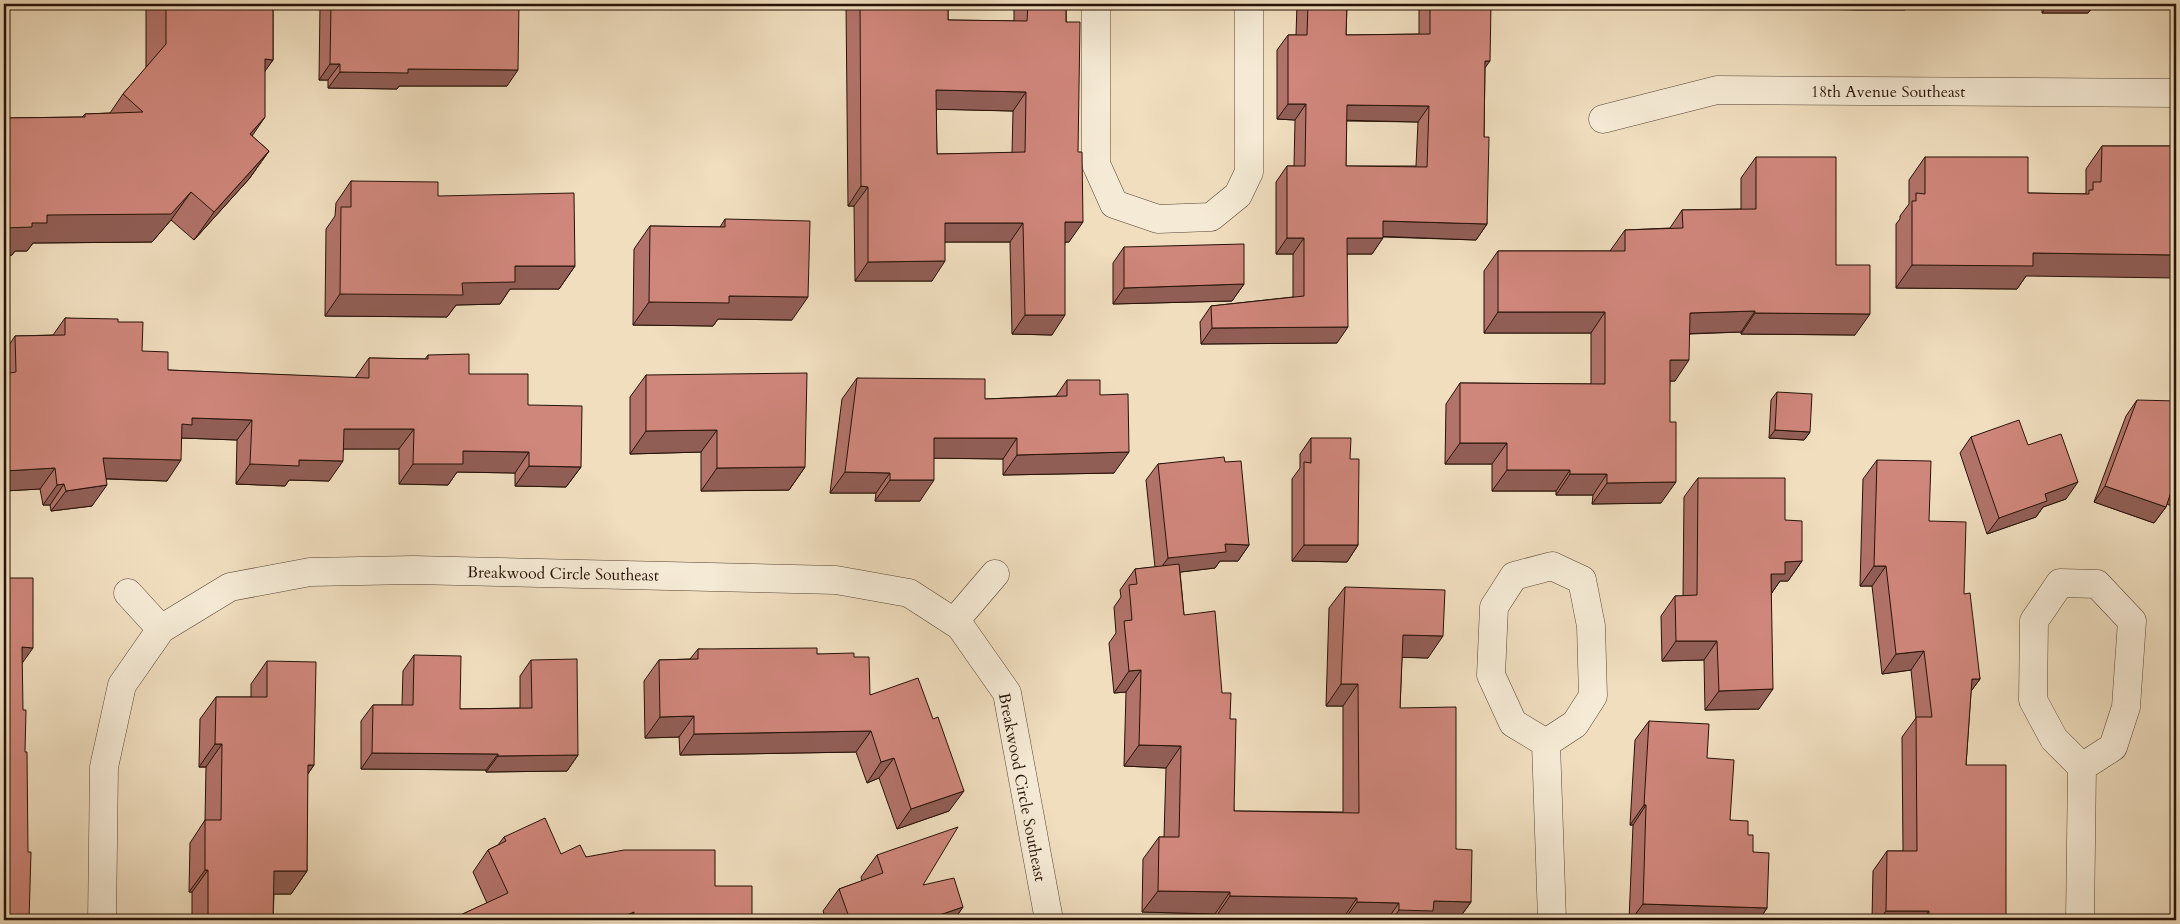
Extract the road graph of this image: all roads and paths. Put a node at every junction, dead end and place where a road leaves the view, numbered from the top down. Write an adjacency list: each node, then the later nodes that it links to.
1 (1096, 4): 2 (street)
2 (1249, 4)
3 (2176, 93): 4 (street, 18th Avenue Southeast)
4 (1603, 119)
5 (995, 574): 7 (street)
6 (128, 593): 8 (street)
7 (954, 622): 8 (street, Breakwood Circle Southeast); 12 (street, Breakwood Circle Southeast)
8 (161, 629): 11 (street, Breakwood Circle Southeast)
9 (1546, 743): 9 (street); 13 (street)
10 (2082, 767): 10 (street); 14 (street)
11 (102, 920)
12 (1049, 920)
13 (1552, 920)
14 (2080, 920)

